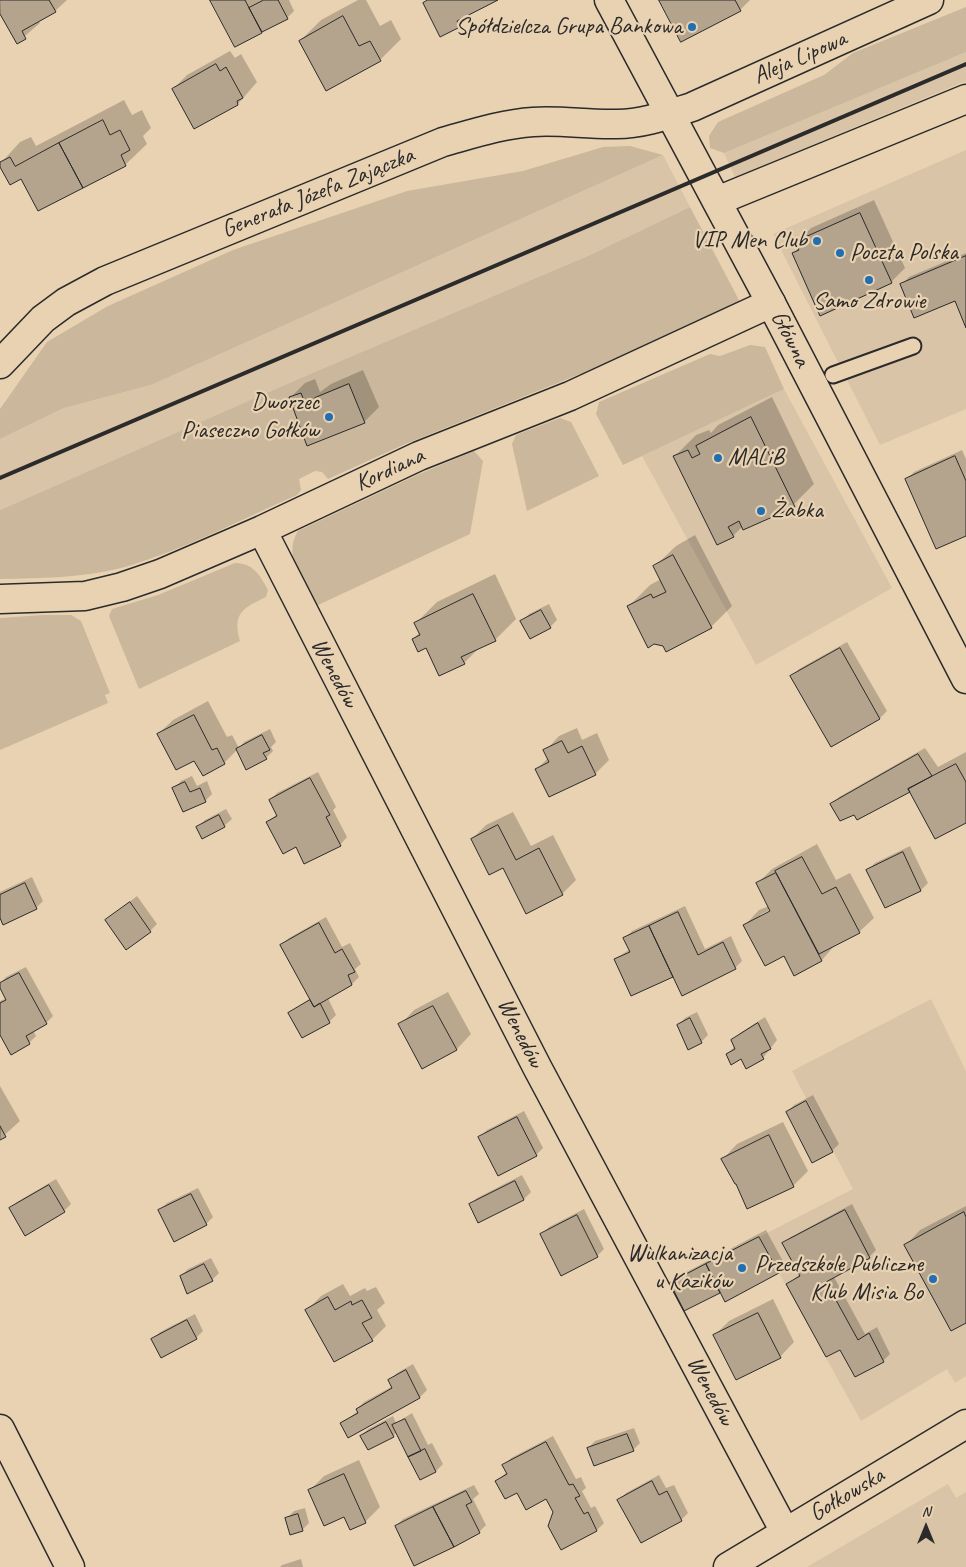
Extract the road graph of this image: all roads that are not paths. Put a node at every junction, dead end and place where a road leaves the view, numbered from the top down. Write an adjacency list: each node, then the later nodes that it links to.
1 (609, 0): 4 (street, Główna)
2 (929, 0): 4 (street, Aleja Lipowa)
3 (966, 99): 5 (street)
4 (670, 114): 5 (street, Główna); 8 (street, Generała Józefa Zajączka)
5 (717, 200): 6 (street, Główna)
6 (771, 303): 10 (street, Kordiana); 12 (street, Główna)
7 (913, 346): 9 (lane)
8 (0, 364)
9 (832, 375)
10 (262, 530): 11 (street, Kordiana); 16 (street, Wenedów)
11 (0, 599)
12 (966, 679)
13 (966, 1424): 15 (street, Gołkowska)
14 (0, 1429): 17 (street)
15 (954, 1436): 16 (street, Gołkowska)
16 (785, 1532): 18 (street, Gołkowska)
17 (70, 1567)
18 (728, 1567)

